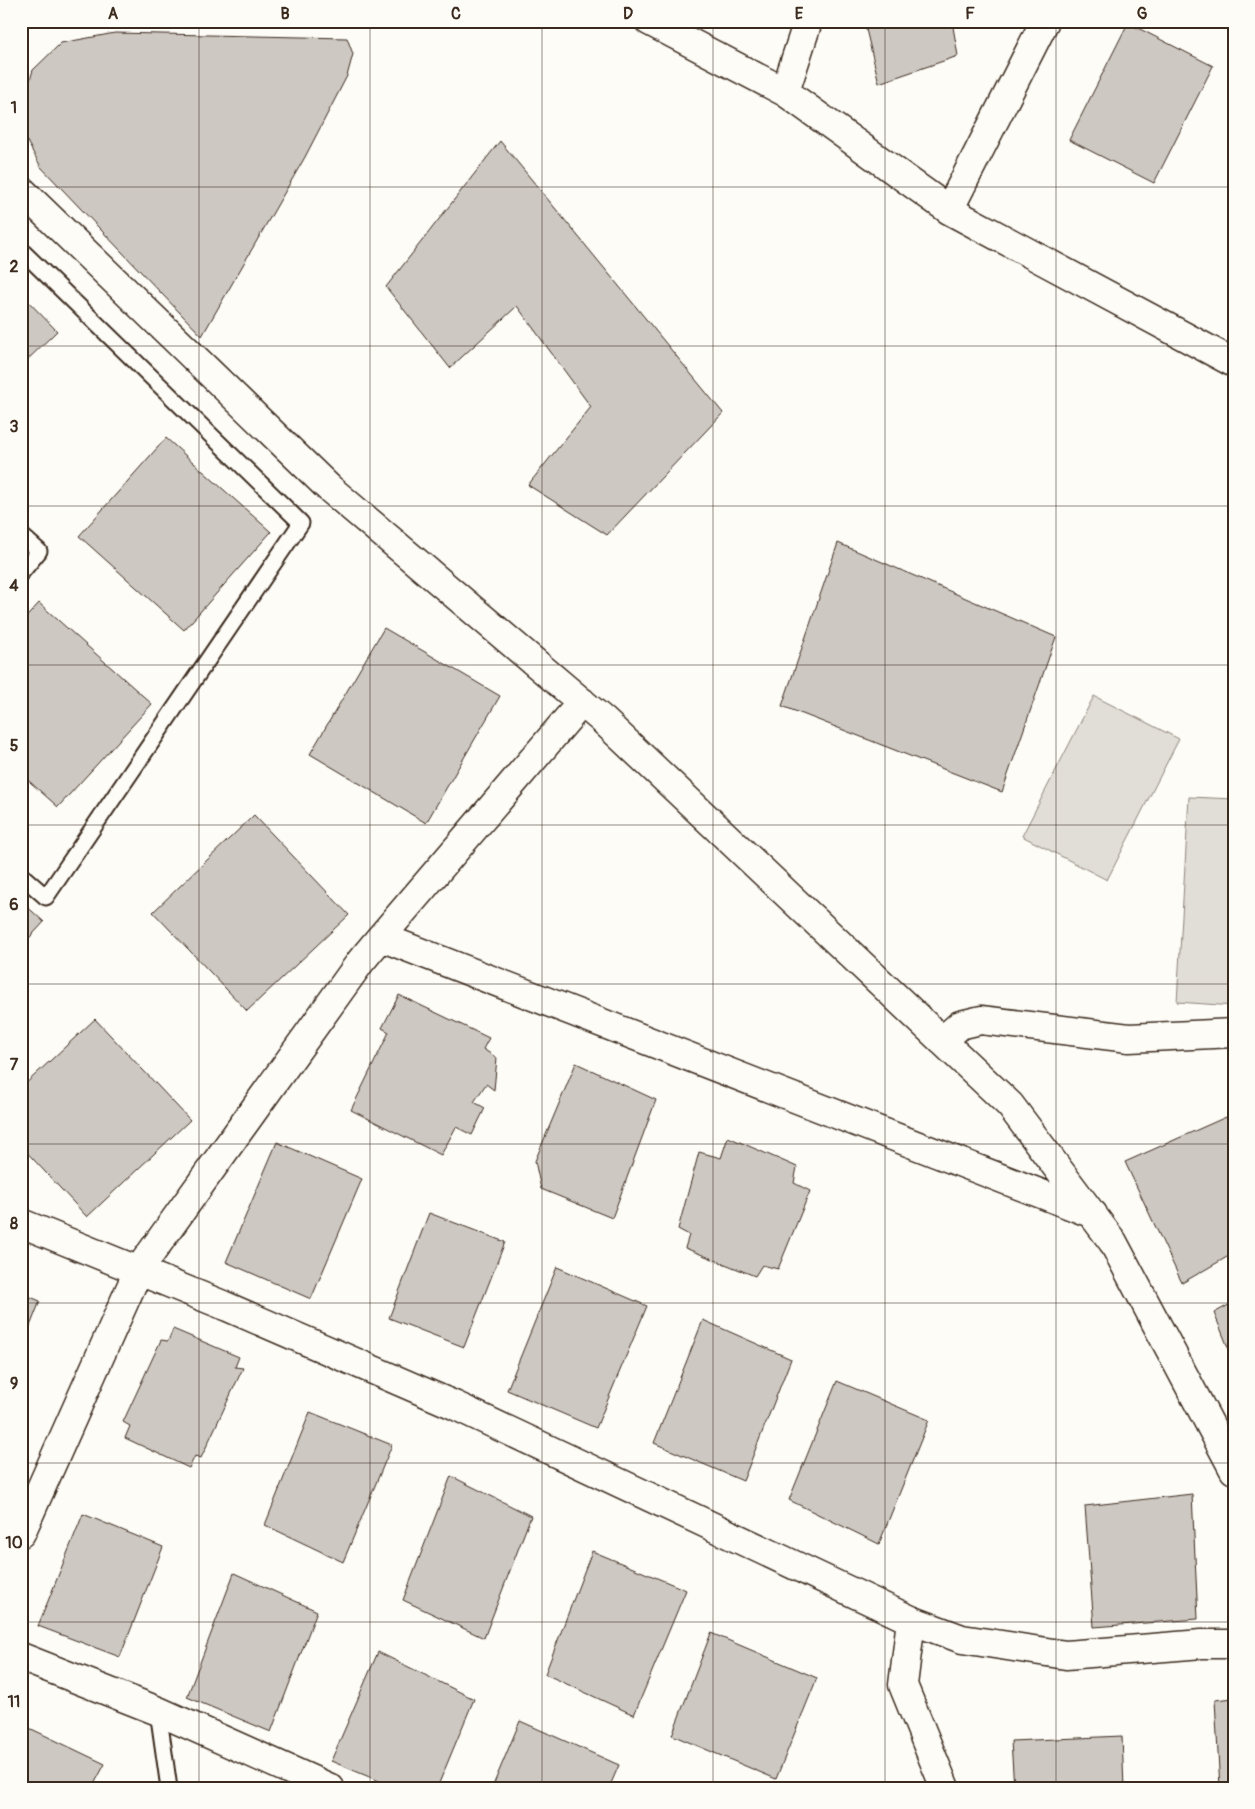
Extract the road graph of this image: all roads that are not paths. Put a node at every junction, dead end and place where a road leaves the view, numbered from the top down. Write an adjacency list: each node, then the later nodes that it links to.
1 (649, 21): 4 (street)
2 (808, 21): 4 (street)
3 (1045, 21): 6 (street)
4 (785, 92): 6 (street)
5 (21, 190): 11 (street)
6 (949, 210): 8 (street)
7 (21, 250): 12 (lane)
8 (1234, 363)
9 (21, 535): 10 (lane)
10 (21, 573)
11 (582, 702): 13 (street); 15 (street)
12 (21, 875)
13 (381, 938): 16 (street); 18 (street)
14 (1234, 1033): 15 (street)
15 (942, 1041): 16 (street)
16 (1093, 1214): 19 (street)
17 (21, 1223): 18 (street)
18 (138, 1271): 20 (street); 21 (street)
19 (1234, 1470)
20 (21, 1532)
21 (910, 1620): 22 (street); 27 (street)
22 (1234, 1644)
23 (21, 1657): 24 (street)
24 (158, 1711): 25 (lane); 26 (street)
25 (169, 1788)
26 (330, 1788)
27 (946, 1788)

